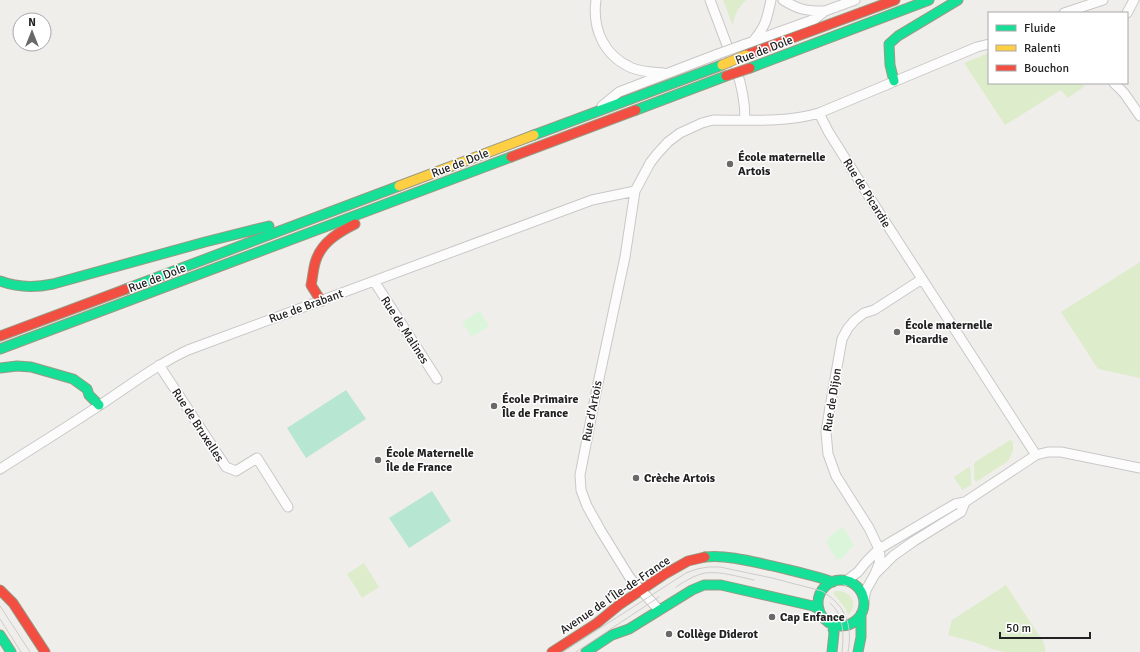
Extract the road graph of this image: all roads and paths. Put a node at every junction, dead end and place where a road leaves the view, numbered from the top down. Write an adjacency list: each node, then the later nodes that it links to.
1 (596, 0): 16 (street, Rue de Dole)
2 (710, 0): 22 (street, Rue de Dole)
3 (771, 0): 14 (street)
4 (783, 0): 11 (street)
5 (855, 0): 11 (street, Rue de Dole)
6 (895, 0): 19 (main road, Rue de Dole, bridge)
7 (929, 0): 23 (main road, Rue de Dole, bridge)
8 (958, 0): 17 (main road)
9 (1103, 0): 12 (street)
10 (1134, 0): 13 (street)
11 (825, 11): 14 (street, Rue de Dole)
12 (1067, 12)
13 (1127, 12)
14 (753, 41): 16 (street, Rue de Dole, bridge)
15 (988, 44): 17 (street)
16 (667, 73): 19 (street, Rue de Dole)
17 (894, 81): 20 (street)
18 (1115, 84): 21 (street)
19 (595, 112): 25 (main road, Rue de Dole)
20 (819, 113): 22 (street); 26 (street, Rue de Picardie)
21 (1140, 116)
22 (745, 120): 24 (street)
23 (422, 190): 29 (main road); 31 (main road, Rue de Dole)
24 (634, 191): 28 (street, Rue de Brabant); 46 (street, Rue d'Artois)
25 (345, 206): 27 (main road); 30 (main road, Rue de Dole)
26 (922, 279): 36 (street, Rue de Picardie); 41 (street, Rue de Dijon)
27 (0, 281)
28 (374, 281): 29 (street, Rue de Brabant); 34 (street, Rue de Malines)
29 (321, 301): 32 (street, Rue de Brabant)
30 (0, 336)
31 (0, 349)
32 (159, 365): 35 (street, Rue de Brabant); 40 (street, Rue de Bruxelles)
33 (0, 368): 35 (main road)
34 (437, 379)
35 (99, 405): 38 (street, Rue de Brabant)
36 (1036, 455): 37 (street); 39 (street)
37 (1140, 468)
38 (0, 469)
39 (965, 502): 41 (street); 42 (street)
40 (288, 507)
41 (880, 549): 42 (street); 43 (street)
42 (875, 574): 47 (street)
43 (846, 581): 44 (main road); 47 (main road)
44 (833, 582): 46 (main road, Avenue de l’Île-de-France); 48 (main road)
45 (0, 590): 54 (main road)
46 (641, 590): 49 (street, Rue d'Artois); 55 (main road, Avenue de l’Île-de-France)
47 (864, 599): 50 (main road)
48 (819, 609): 49 (main road); 51 (main road)
49 (659, 610): 56 (main road)
50 (861, 614): 51 (main road); 58 (main road)
51 (832, 624): 57 (main road)
52 (0, 635): 53 (main road)
53 (11, 652)
54 (45, 652)
55 (552, 652)
56 (586, 652)
57 (832, 652)
58 (858, 652)

